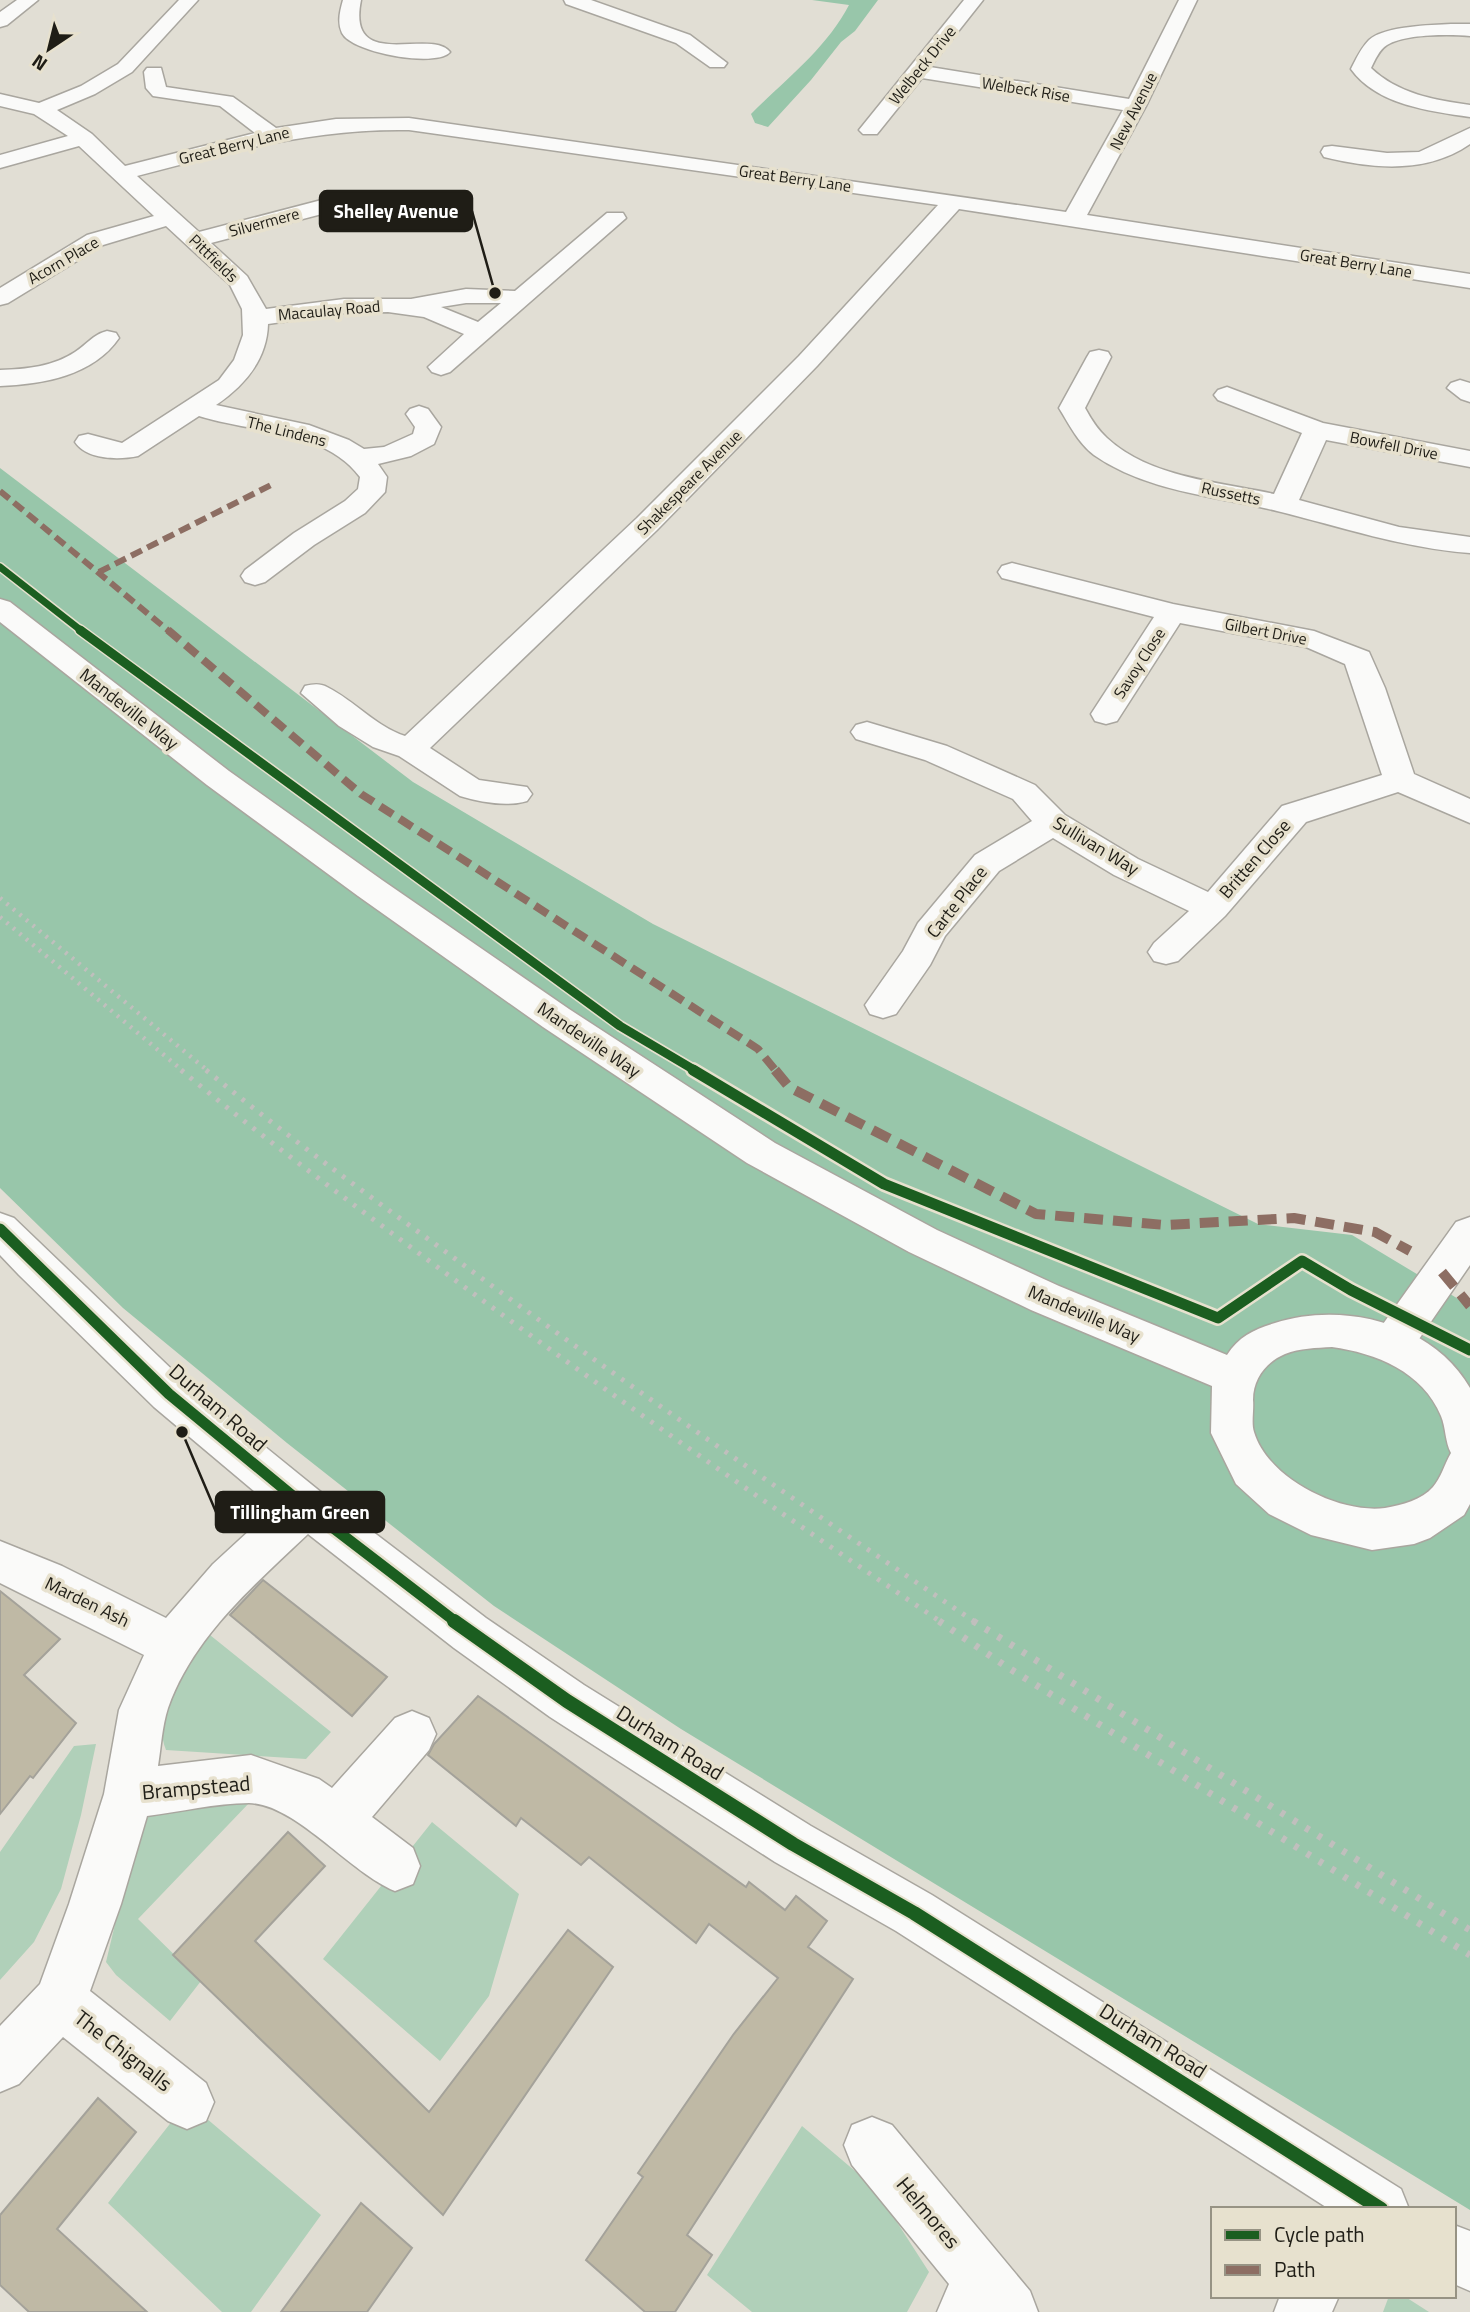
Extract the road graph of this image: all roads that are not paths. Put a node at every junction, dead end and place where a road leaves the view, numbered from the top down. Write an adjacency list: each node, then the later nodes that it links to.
1 (29, 0): 7 (street)
2 (352, 0): 9 (street)
3 (573, 0): 10 (street)
4 (974, 0): 11 (street, Welbeck Drive)
5 (178, 2): 15 (street)
6 (1182, 2): 14 (street, New Avenue)
7 (4, 25)
8 (1470, 30): 16 (street)
9 (440, 52)
10 (717, 63)
11 (915, 71): 14 (street, Welbeck Rise); 17 (street, Welbeck Drive)
12 (154, 72): 19 (street)
13 (0, 100): 15 (street, Pittfields)
14 (1136, 106): 28 (street, New Avenue)
15 (41, 110): 20 (street, Pittfields)
16 (1470, 111)
17 (870, 130)
18 (1470, 134): 21 (street)
19 (272, 135): 23 (street, Great Berry Lane); 24 (street, Great Berry Lane)
20 (85, 138): 22 (street); 23 (street, Pittfields)
21 (1332, 152)
22 (0, 162)
23 (122, 173): 26 (street, Pittfields)
24 (954, 201): 28 (street, Great Berry Lane); 56 (street, Shakespeare Avenue)
25 (332, 204): 29 (street, Silvermere)
26 (170, 218): 29 (street, Pittfields); 31 (street, Acorn Place)
27 (615, 218): 32 (street)
28 (1073, 220): 30 (street, Great Berry Lane)
29 (195, 240): 34 (street, Pittfields)
30 (1470, 281)
31 (0, 298)
32 (522, 299): 33 (street); 35 (street)
33 (411, 307): 34 (street, Macaulay Road); 35 (street, Macaulay Road)
34 (257, 318): 41 (street)
35 (482, 333): 38 (street)
36 (107, 338): 39 (street)
37 (1099, 357): 47 (street, Russetts)
38 (441, 367)
39 (0, 377)
40 (1227, 395): 43 (street, Bowfell Drive)
41 (197, 407): 44 (street); 45 (street, The Lindens)
42 (419, 414): 45 (street)
43 (1317, 430): 46 (street, Bowfell Drive); 47 (street)
44 (88, 442)
45 (358, 457): 50 (street)
46 (1470, 459)
47 (1283, 504): 48 (street, Russetts)
48 (1470, 545)
49 (1012, 572): 52 (street, Gilbert Drive)
50 (255, 576)
51 (0, 608): 67 (street, Mandeville Way)
52 (1172, 613): 54 (street, Savoy Close); 57 (street, Gilbert Drive)
53 (316, 693): 56 (street)
54 (1106, 714)
55 (867, 732): 60 (street, Sullivan Way)
56 (410, 749): 58 (street)
57 (1400, 780): 59 (street); 61 (street, Britten Close)
58 (516, 794)
59 (1470, 812)
60 (1053, 823): 61 (street, Sullivan Way); 63 (street, Carte Place)
61 (1213, 908): 62 (street, Britten Close)
62 (1166, 952)
63 (883, 1005)
64 (0, 1229): 71 (street, Durham Road)
65 (1470, 1233): 66 (street)
66 (1393, 1343): 67 (street); 68 (street)
67 (1236, 1377): 70 (street)
68 (1470, 1448)
69 (1470, 1459): 70 (street)
70 (1461, 1506)
71 (306, 1507): 73 (street); 82 (street, Durham Road)
72 (0, 1562): 73 (street, Marden Ash)
73 (172, 1645): 75 (street)
74 (412, 1734): 76 (street)
75 (129, 1794): 76 (street, Brampstead); 78 (street)
76 (336, 1821): 77 (street, Brampstead)
77 (394, 1866)
78 (60, 2001): 79 (street); 80 (street, The Chignalls)
79 (0, 2065)
80 (187, 2102)
81 (872, 2145): 83 (street, Helmores)
82 (1359, 2203)
83 (986, 2301)

